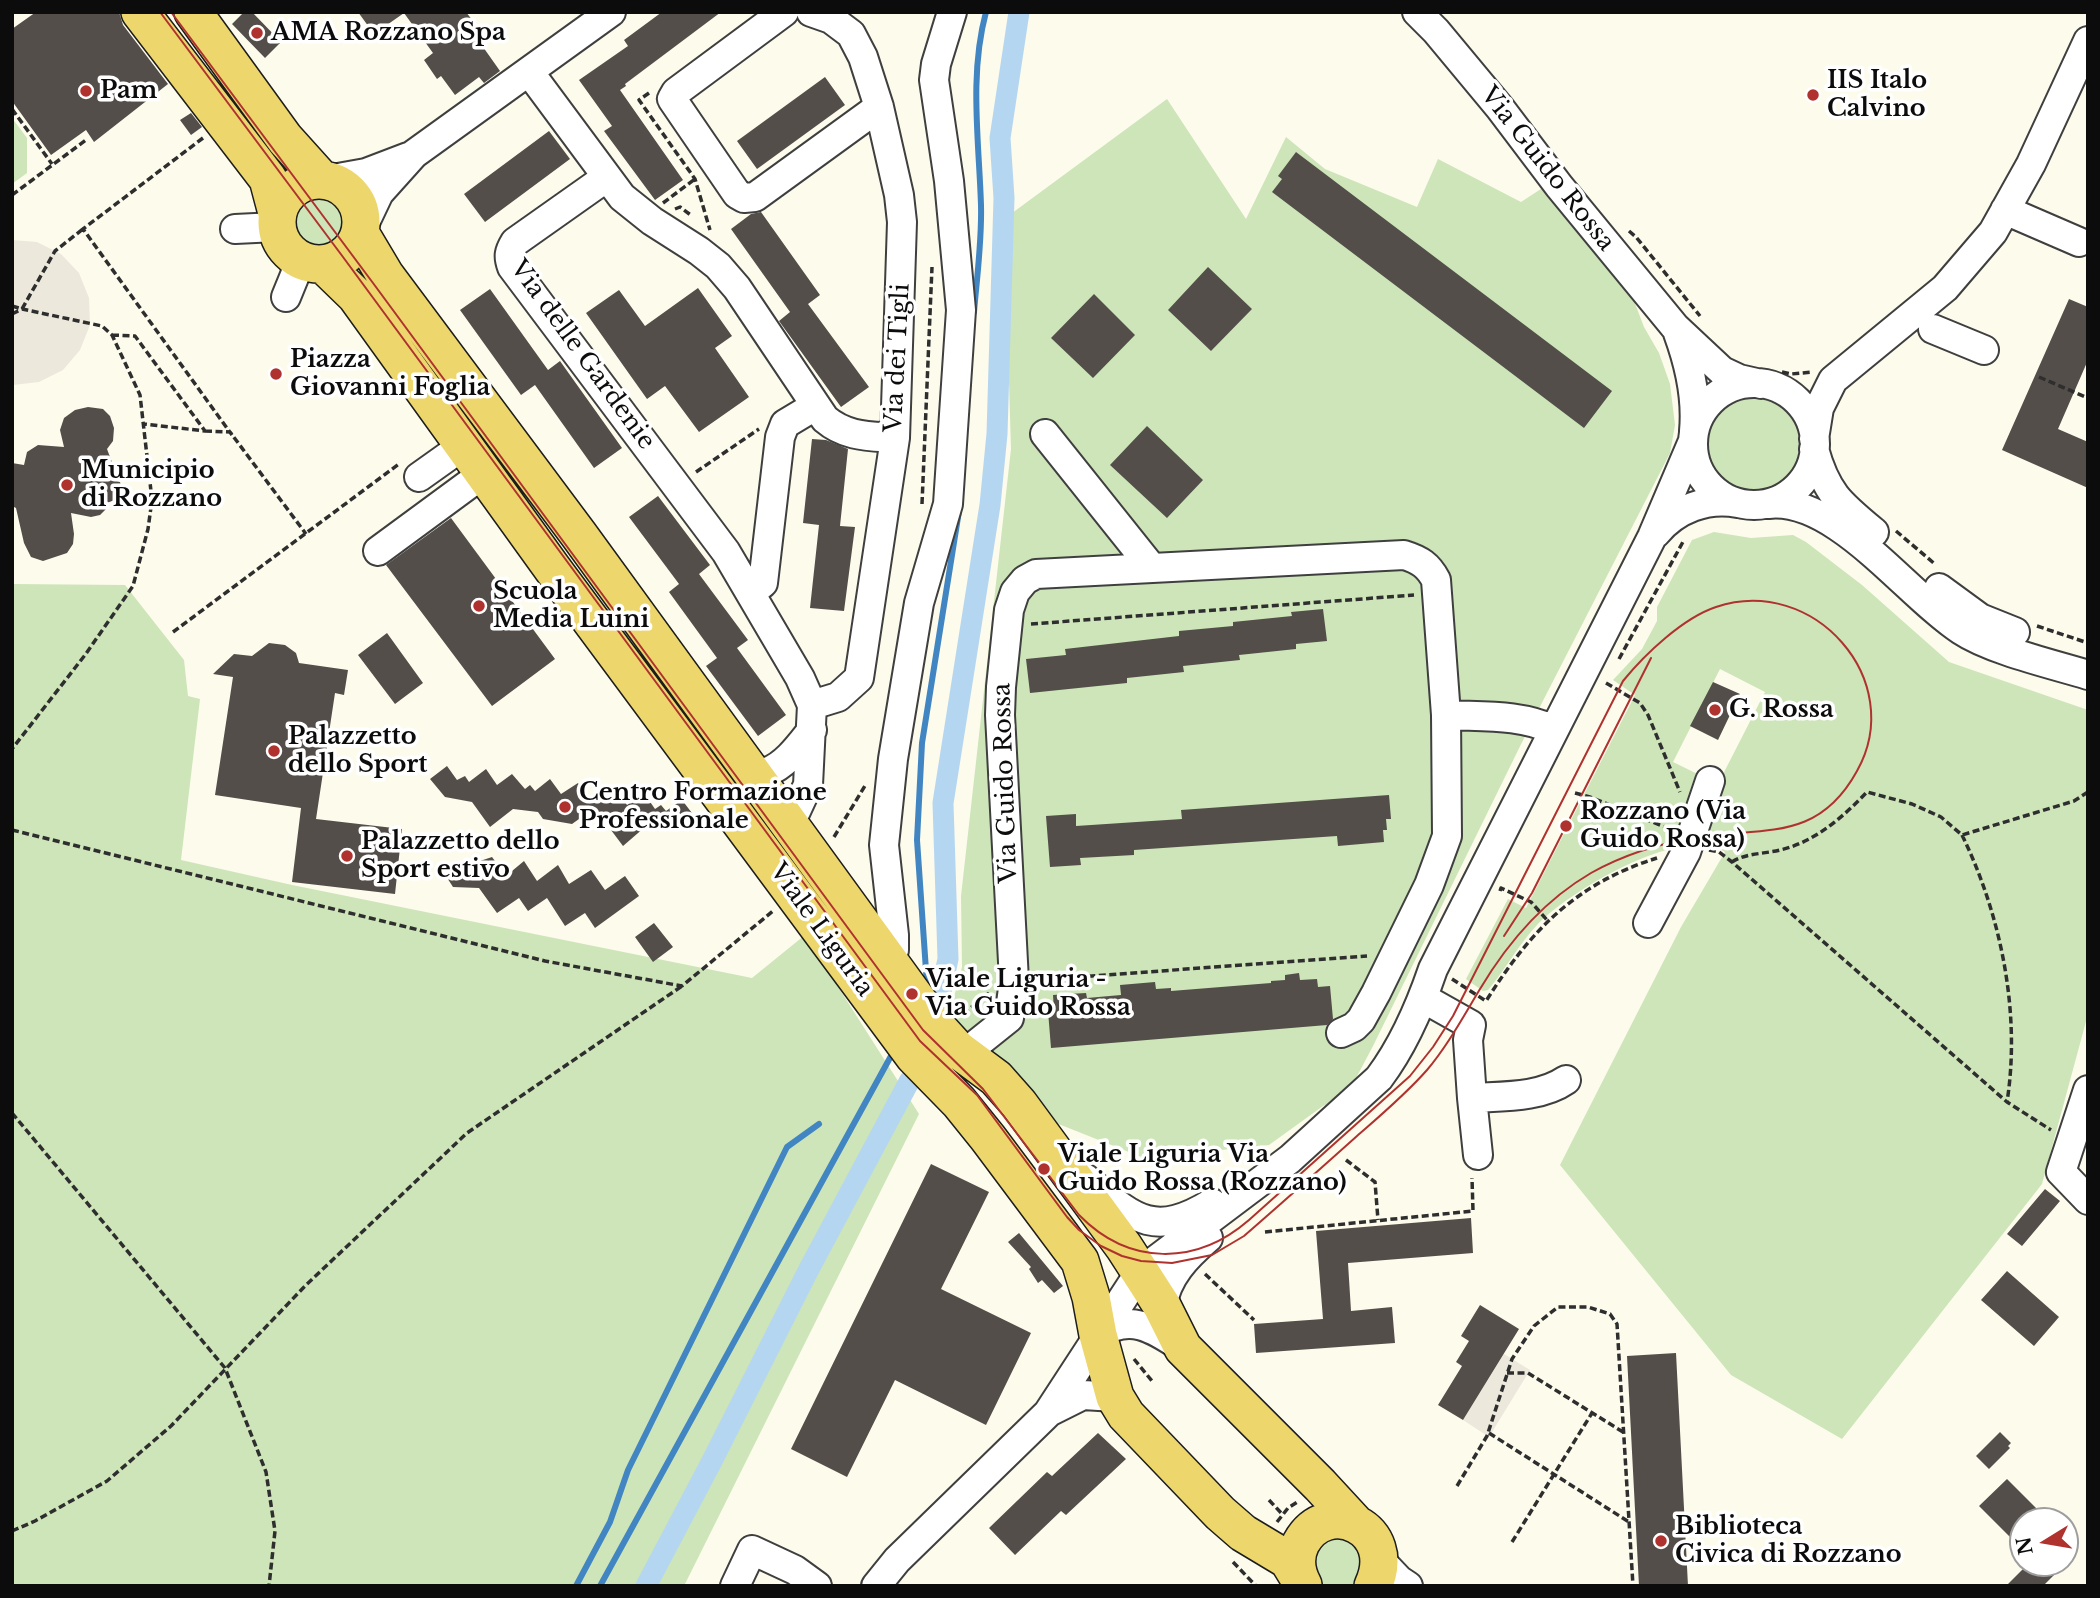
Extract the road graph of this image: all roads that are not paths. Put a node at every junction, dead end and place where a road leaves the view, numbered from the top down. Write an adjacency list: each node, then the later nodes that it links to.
1 (140, 12): 15 (main road)
2 (193, 12): 13 (main road)
3 (611, 12): 9 (street)
4 (784, 12): 10 (street)
5 (811, 12): 10 (street, Via dei Tigli)
6 (952, 12): 47 (street)
7 (1417, 12): 21 (street, Via Guido Rossa)
8 (2086, 49): 14 (street)
9 (530, 73): 11 (street); 12 (street)
10 (879, 107): 29 (street, Via dei Tigli)
11 (414, 155): 13 (street); 17 (street)
12 (607, 177): 26 (street); 37 (street, Via delle Gardenie)
13 (324, 179): 15 (main road); 17 (main road)
14 (2005, 210): 18 (street); 24 (street)
15 (276, 220): 16 (street); 19 (main road)
16 (235, 229)
17 (360, 233): 19 (main road); 43 (main road, Viale Liguria)
18 (2079, 242)
19 (310, 262): 20 (street); 31 (main road, Viale Liguria)
20 (286, 297)
21 (1675, 327): 25 (street, Via Guido Rossa); 28 (street, Via Guido Rossa)
22 (1933, 330): 23 (street)
23 (1984, 350)
24 (1824, 376): 25 (street); 30 (street)
25 (1770, 380): 28 (street); 30 (street)
26 (815, 406): 29 (street); 37 (street)
27 (1045, 434): 36 (street)
28 (1694, 437): 33 (street); 34 (street, Via Guido Rossa)
29 (895, 439): 41 (street, Via dei Tigli)
30 (1814, 444): 33 (street); 38 (street)
31 (474, 459): 32 (street); 35 (street); 60 (main road, Viale Liguria)
32 (410, 470)
33 (1750, 504): 34 (street, Via Guido Rossa); 39 (street, Via Guido Rossa)
34 (1652, 537): 42 (street, Via Guido Rossa)
35 (378, 551)
36 (1152, 568): 40 (street, Via Guido Rossa); 50 (street, Via Guido Rossa)
37 (752, 593): 41 (street)
38 (2088, 657)
39 (2088, 675)
40 (1446, 715): 42 (street); 49 (street, Via Guido Rossa)
41 (812, 717): 43 (street, Via dei Tigli); 45 (street)
42 (1554, 730): 48 (street, Via Guido Rossa)
43 (750, 774): 45 (main road, Viale Liguria)
44 (1710, 780): 46 (street)
45 (785, 820): 47 (main road, Viale Liguria)
46 (1648, 923)
47 (889, 963): 50 (main road, Viale Liguria)
48 (1423, 998): 53 (street); 55 (street, Via Guido Rossa)
49 (1341, 1034)
50 (964, 1054): 54 (main road, Viale Liguria)
51 (1566, 1080): 53 (street)
52 (2088, 1090): 57 (street)
53 (1472, 1098): 56 (street)
54 (1051, 1148): 55 (street, Via Guido Rossa); 58 (main road, Viale Liguria)
55 (1290, 1159): 58 (street, Via Guido Rossa); 59 (street, Via Guido Rossa)
56 (1475, 1167)
57 (2088, 1200)
58 (1140, 1272): 59 (main road, Viale Liguria); 60 (street, Via Guido Rossa)
59 (1162, 1306): 61 (main road, Viale Liguria)
60 (1098, 1335): 61 (street); 62 (main road, Viale Liguria); 63 (street, Via Guido Rossa)
61 (1183, 1348): 64 (main road, Viale Liguria)
62 (1115, 1396): 63 (street); 66 (main road, Viale Liguria)
63 (1048, 1413): 69 (street)
64 (1356, 1524): 65 (main road, Viale Liguria); 66 (main road)
65 (1377, 1573): 70 (street)
66 (1302, 1582)
67 (808, 1583): 68 (street)
68 (735, 1586)
69 (876, 1586)
70 (1408, 1586)

